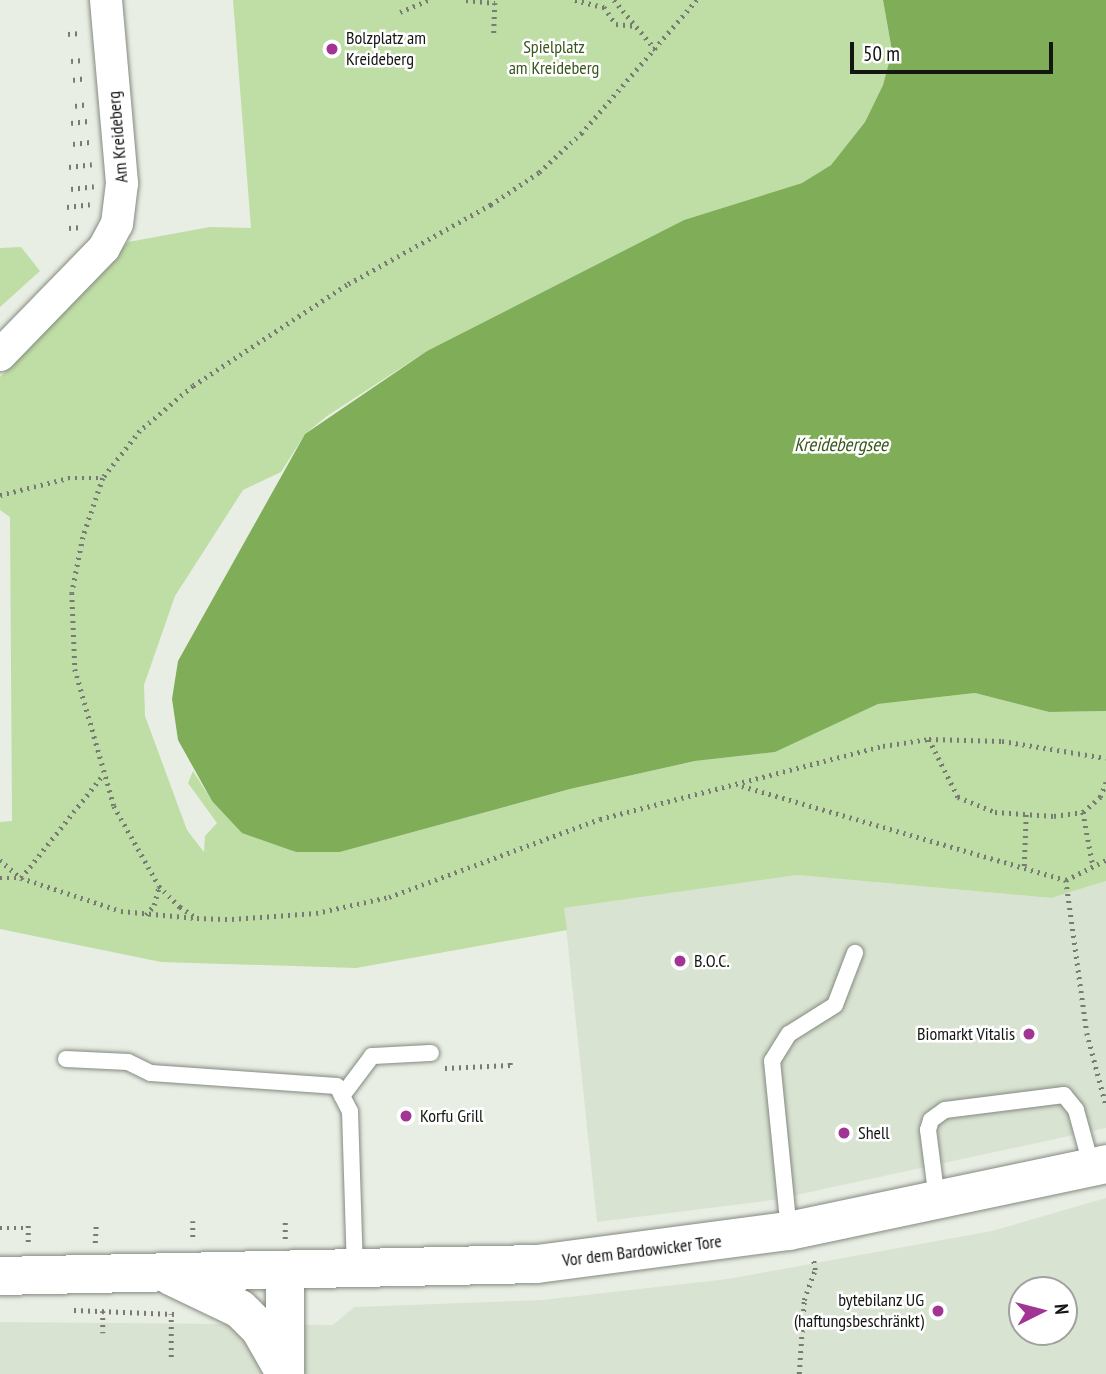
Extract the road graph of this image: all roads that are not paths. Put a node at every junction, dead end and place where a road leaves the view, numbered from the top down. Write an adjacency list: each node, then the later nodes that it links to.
1 (106, 0): 2 (street, Am Kreideberg)
2 (0, 355)
3 (855, 953): 9 (lane)
4 (431, 1053): 6 (lane)
5 (66, 1059): 6 (lane)
6 (342, 1096): 13 (lane)
7 (1099, 1166): 8 (main road, Vor dem Bardowicker Tore); 8 (lane)
8 (937, 1203): 9 (main road, Vor dem Bardowicker Tore)
9 (789, 1231): 13 (main road, Vor dem Bardowicker Tore)
10 (285, 1252): 11 (main road, Vor dem Bardowicker Tore); 13 (main road, Vor dem Bardowicker Tore); 14 (main road)
11 (176, 1258): 12 (main road, Vor dem Bardowicker Tore); 14 (main road, Vor dem Bardowicker Tore)
12 (7, 1259)
13 (355, 1270)
14 (285, 1373)

